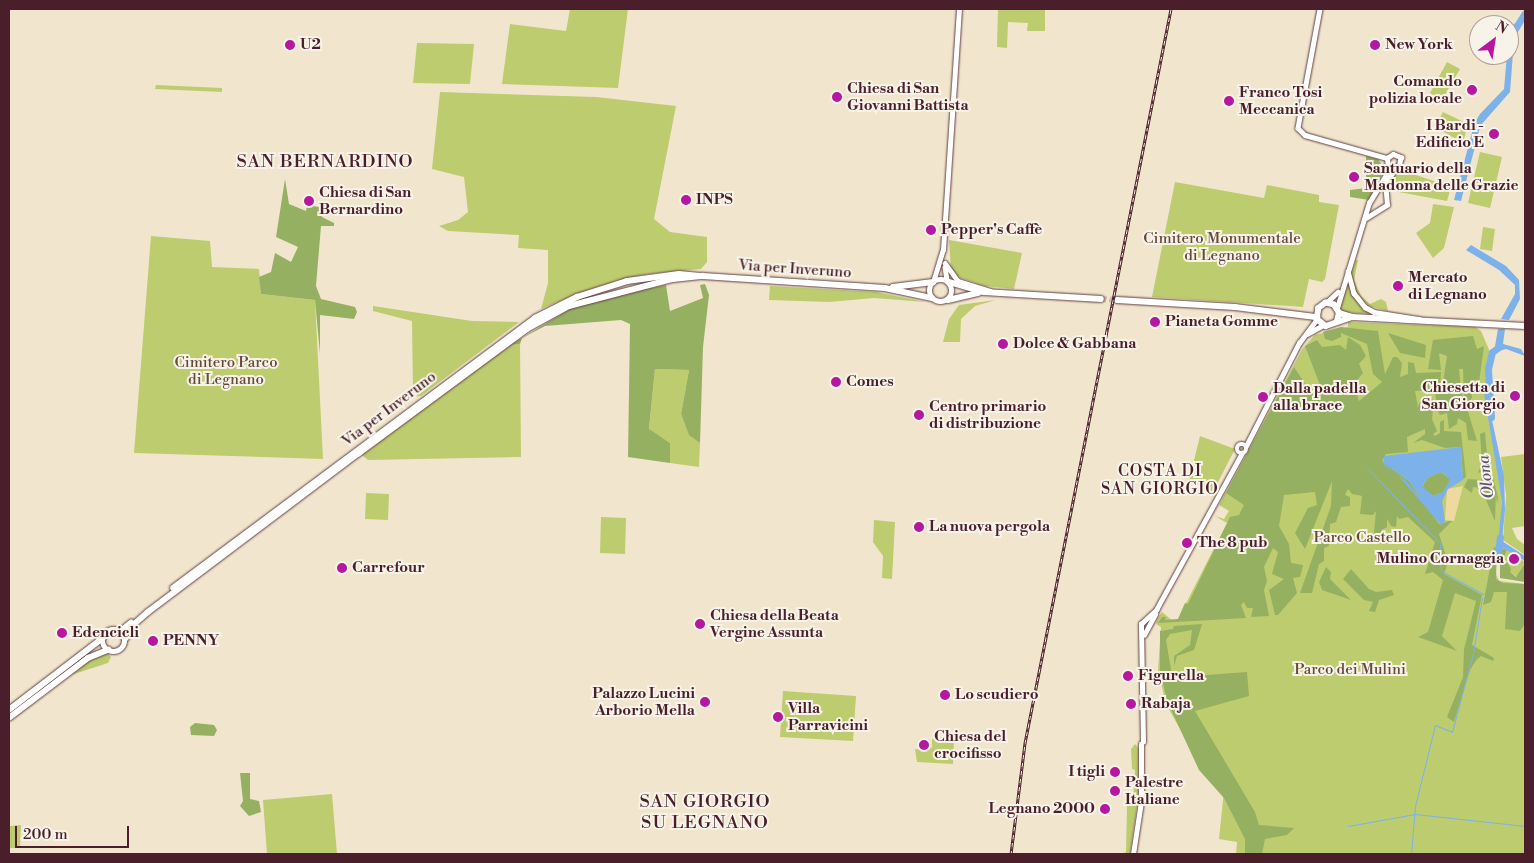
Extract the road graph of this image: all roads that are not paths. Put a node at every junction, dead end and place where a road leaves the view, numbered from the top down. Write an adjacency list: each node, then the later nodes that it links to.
1 (959, 9): 10 (street)
2 (1320, 9): 3 (street)
3 (1387, 158): 4 (street); 5 (street)
4 (1388, 166): 5 (street); 7 (street)
5 (1396, 169): 6 (street)
6 (1385, 194): 7 (street); 8 (street)
7 (1374, 196): 8 (street); 9 (street)
8 (1382, 208): 9 (street)
9 (1366, 218): 12 (street)
10 (943, 250): 11 (street); 15 (street)
11 (945, 263): 14 (street); 19 (street)
12 (1348, 270): 16 (street); 28 (street)
13 (702, 276): 17 (main road, Via per Inveruno); 33 (main road, Via per Inveruno); 35 (main road, Via per Inveruno)
14 (948, 281): 15 (main road, Via per Inveruno); 18 (main road); 22 (main road)
15 (933, 282): 17 (main road, Via per Inveruno); 20 (main road)
16 (1342, 284): 24 (street); 25 (street)
17 (885, 288): 20 (main road, Via per Inveruno)
18 (984, 292): 19 (main road); 22 (main road)
19 (999, 293): 21 (main road)
20 (932, 298): 22 (main road, Via per Inveruno)
21 (1101, 299)
22 (948, 300)
23 (1117, 300): 26 (main road)
24 (1326, 303): 25 (main road); 26 (main road)
25 (1338, 310): 27 (main road); 29 (main road)
26 (1317, 315): 30 (main road); 32 (street)
27 (1352, 317): 28 (main road); 29 (main road)
28 (1425, 320): 31 (main road)
29 (1336, 321): 30 (main road)
30 (1323, 325): 32 (street)
31 (1525, 326)
32 (1304, 336): 39 (street)
33 (121, 631): 34 (main road); 35 (main road)
34 (103, 638): 36 (main road); 37 (main road)
35 (126, 638): 36 (main road)
36 (108, 650): 38 (main road)
37 (11, 708)
38 (9, 718)
39 (1133, 854)

